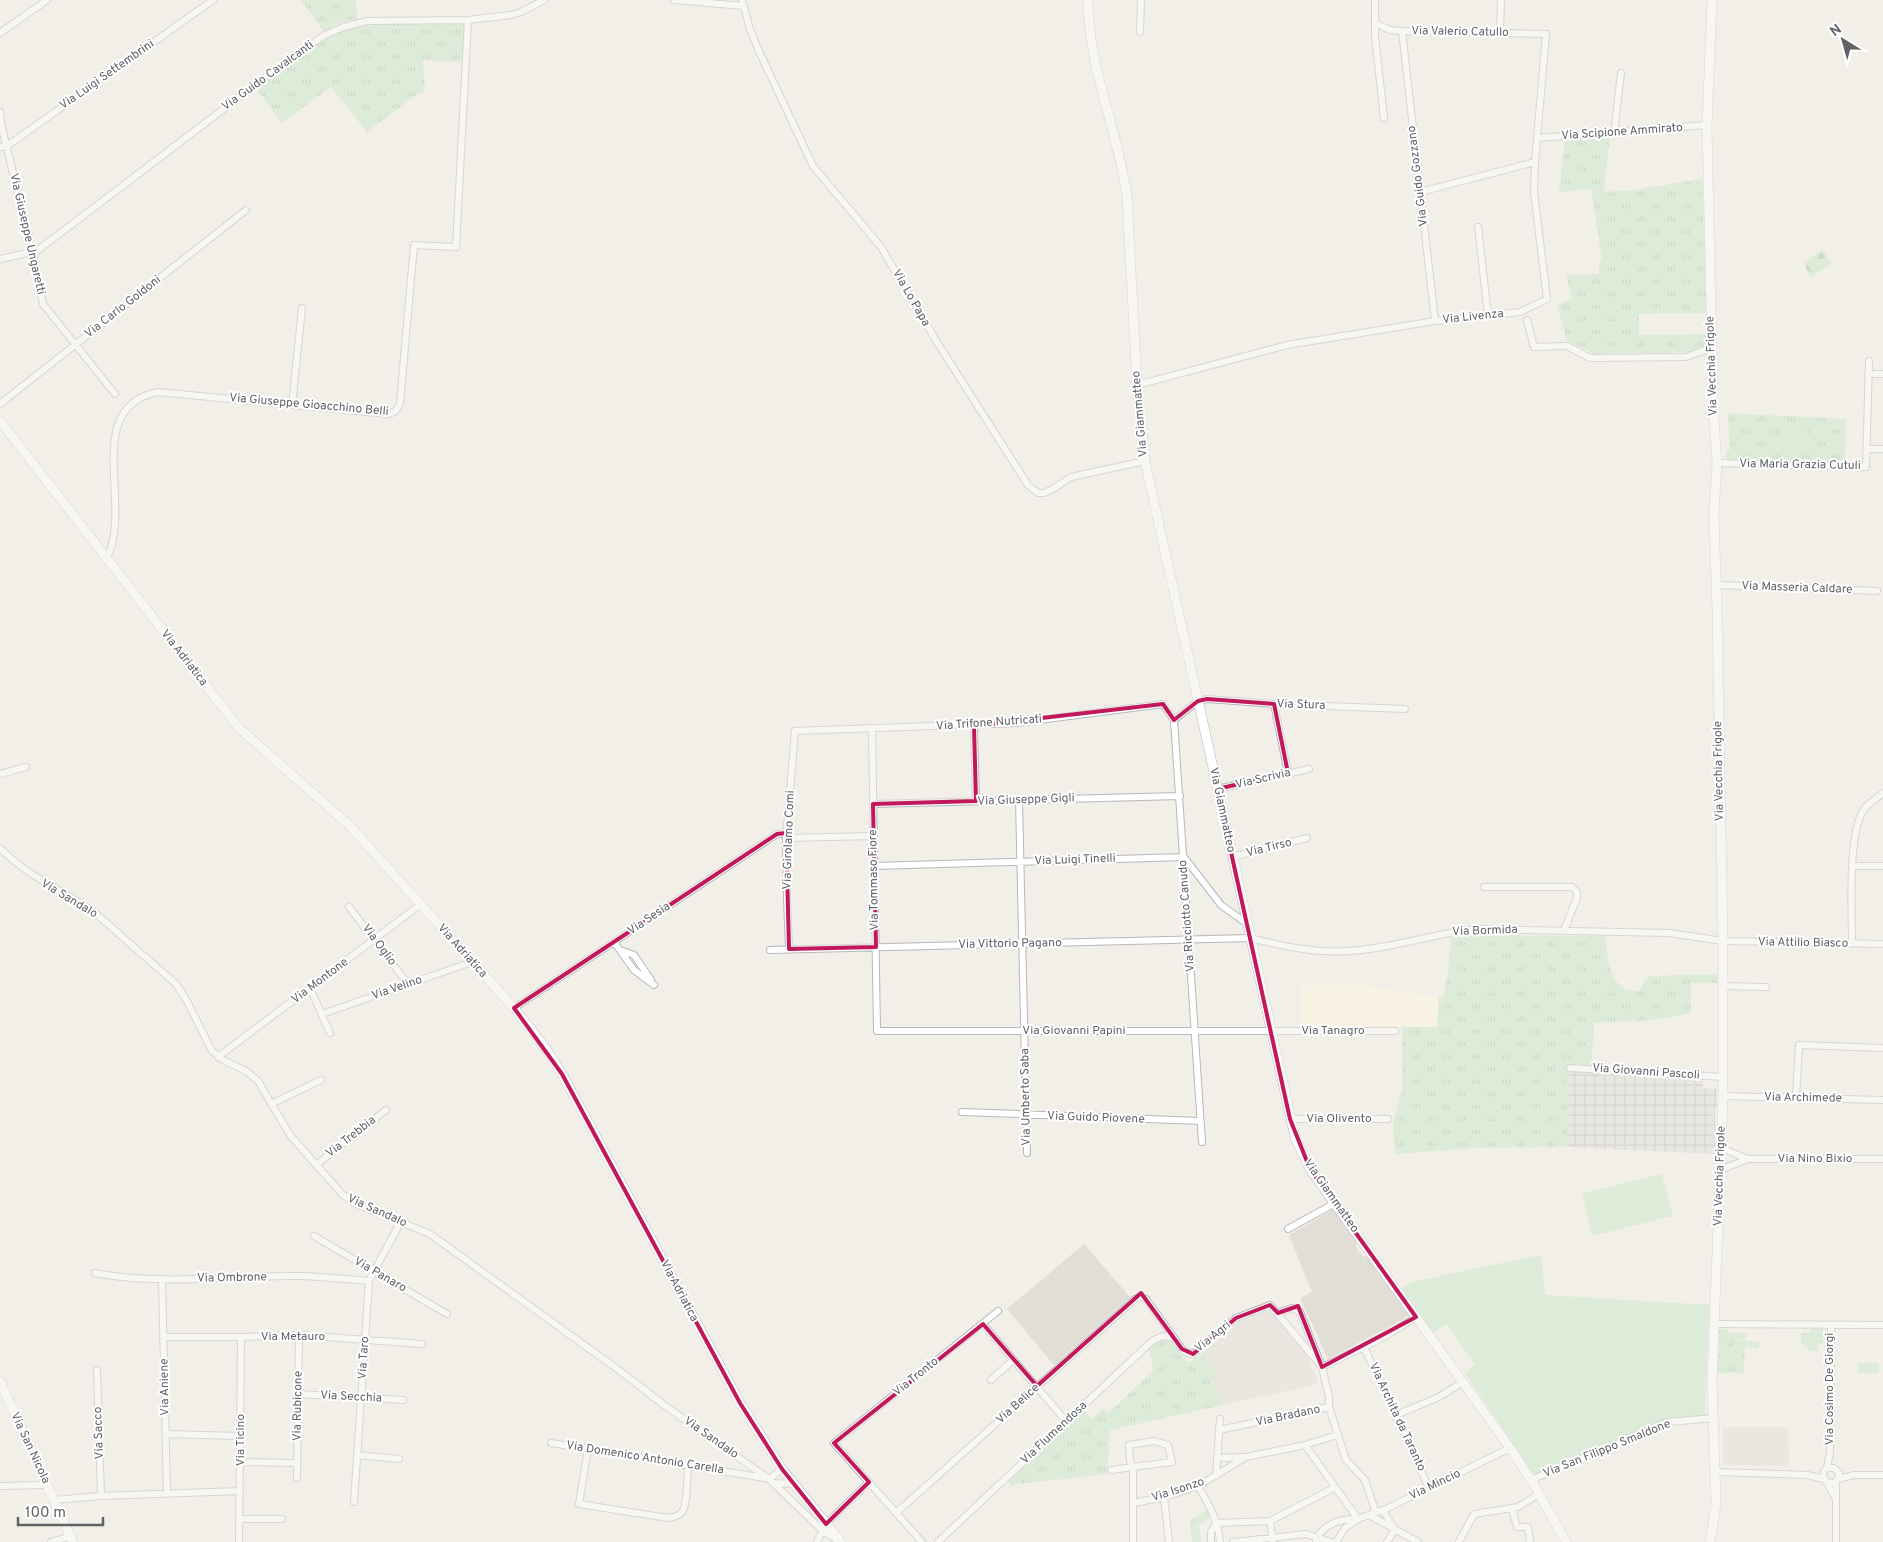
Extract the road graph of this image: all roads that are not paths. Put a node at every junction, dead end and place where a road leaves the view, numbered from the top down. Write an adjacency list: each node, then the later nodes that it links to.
1 (47, 0): 15 (street)
2 (213, 0): 24 (street, Via Luigi Settembrini)
3 (544, 0): 11 (street, Via Guido Cavalcanti)
4 (674, 0): 10 (street)
5 (1088, 0): 40 (street, Via Giammatteo)
6 (1141, 0): 14 (street)
7 (1375, 0): 12 (street)
8 (1501, 0): 16 (street)
9 (1712, 0): 21 (street, Via Vecchia Frigole)
10 (743, 3): 47 (street, Via Lo Papa)
11 (468, 20): 29 (street, Via Guido Cavalcanti); 43 (street, Via Giuseppe Gioacchino Belli)
12 (1375, 23): 13 (street, Via Valerio Catullo); 20 (street)
13 (1402, 31): 16 (street, Via Valerio Catullo); 26 (street, Via Guido Gozzano)
14 (1140, 32)
15 (0, 33)
16 (1500, 33): 17 (street, Via Valerio Catullo)
17 (1546, 34): 23 (street, Via Livenza)
18 (1621, 74): 22 (street)
19 (0, 112): 24 (street, Via Giuseppe Ungaretti)
20 (1384, 118)
21 (1707, 126): 22 (street, Via Scipione Ammirato); 36 (street, Via Vecchia Frigole)
22 (1614, 133): 23 (street, Via Scipione Ammirato)
23 (1537, 138): 25 (street, Via Livenza)
24 (3, 146): 29 (street, Via Giuseppe Ungaretti)
25 (1535, 162): 26 (street); 32 (street, Via Livenza)
26 (1420, 192): 34 (street, Via Guido Gozzano)
27 (246, 210): 35 (street, Via Carlo Goldoni)
28 (1478, 227): 32 (street)
29 (33, 253): 30 (street); 35 (street, Via Giuseppe Ungaretti)
30 (0, 259)
31 (302, 308): 43 (street)
32 (1488, 315): 34 (street, Via Livenza)
33 (1527, 320): 36 (street)
34 (1435, 321): 40 (street, Via Livenza)
35 (75, 345): 41 (street, Via Giuseppe Ungaretti); 42 (street, Via Carlo Goldoni)
36 (1711, 348): 48 (street, Via Vecchia Frigole)
37 (1869, 361): 38 (street, Via Maria Grazia Cutuli)
38 (1868, 374): 39 (street); 45 (street, Via Maria Grazia Cutuli)
39 (1883, 374)
40 (1137, 385): 47 (street, Via Giammatteo)
41 (115, 394)
42 (0, 404)
43 (292, 405): 49 (street, Via Giuseppe Gioacchino Belli)
44 (0, 422): 49 (street, Via Adriatica)
45 (1867, 449): 46 (street); 48 (street, Via Maria Grazia Cutuli)
46 (1883, 449)
47 (1145, 461): 52 (street, Via Giammatteo)
48 (1717, 463): 50 (street, Via Vecchia Frigole)
49 (106, 559): 80 (street, Via Adriatica)
50 (1716, 585): 51 (street, Via Masseria Caldare); 88 (street, Via Vecchia Frigole)
51 (1877, 591)
52 (1198, 701): 53 (street, Via Stura); 55 (street); 63 (street, Via Giammatteo)
53 (1274, 704): 54 (street, Via Stura); 61 (street)
54 (1405, 709)
55 (1174, 720): 56 (street, Via Trifone Nutricati); 65 (street, Via Ricciotto Canudo)
56 (974, 726): 57 (street, Via Trifone Nutricati); 67 (street)
57 (872, 729): 58 (street, Via Trifone Nutricati); 68 (street, Via Tommaso Fiore)
58 (795, 731): 69 (street, Via Girolamo Comi)
59 (26, 767): 62 (street)
60 (1309, 769): 61 (street, Via Scrivia)
61 (1288, 773): 63 (street, Via Scrivia)
62 (0, 774)
63 (1217, 789): 74 (street, Via Giammatteo)
64 (1883, 794): 77 (street)
65 (1180, 796): 66 (street, Via Giuseppe Gigli); 73 (street, Via Ricciotto Canudo)
66 (1019, 800): 67 (street, Via Giuseppe Gigli); 75 (street, Via Umberto Saba)
67 (976, 802): 68 (street, Via Giuseppe Gigli)
68 (873, 804): 70 (street, Via Tommaso Fiore)
69 (786, 836): 70 (street); 87 (street, Via Sesia); 94 (street, Via Girolamo Comi)
70 (874, 836): 76 (street, Via Tommaso Fiore)
71 (1307, 838): 74 (street, Via Tirso)
72 (0, 848): 110 (street, Via Sandalo)
73 (1184, 857): 75 (street, Via Luigi Tinelli); 82 (street); 86 (street, Via Ricciotto Canudo)
74 (1232, 857): 82 (street, Via Giammatteo)
75 (1021, 862): 76 (street, Via Luigi Tinelli); 90 (street, Via Umberto Saba)
76 (874, 866): 92 (street, Via Tommaso Fiore)
77 (1852, 866): 78 (street); 89 (street)
78 (1883, 866)
79 (1484, 887): 83 (street)
80 (421, 904): 85 (street, Via Montone); 96 (street, Via Adriatica)
81 (349, 907): 85 (street, Via Oglio)
82 (1246, 923): 84 (street, Via Giammatteo)
83 (1564, 930): 84 (street, Via Bormida); 88 (street, Via Bormida)
84 (1250, 938): 86 (street, Via Vittorio Pagano); 106 (street, Via Giammatteo)
85 (375, 940): 97 (street, Via Oglio); 100 (street, Via Montone)
86 (1189, 940): 90 (street, Via Vittorio Pagano); 105 (street, Via Ricciotto Canudo)
87 (614, 942): 93 (street); 101 (street, Via Sesia)
88 (1723, 942): 89 (street, Via Attilio Biasco); 98 (street, Via Vecchia Frigole)
89 (1852, 943): 91 (street, Via Attilio Biasco)
90 (1023, 944): 92 (street, Via Vittorio Pagano); 104 (street, Via Umberto Saba)
91 (1883, 944)
92 (876, 947): 94 (street, Via Vittorio Pagano); 103 (street, Via Tommaso Fiore)
93 (618, 949): 93 (street)
94 (790, 949): 95 (street, Via Vittorio Pagano)
95 (770, 950)
96 (472, 962): 97 (street, Via Velino); 101 (street, Via Adriatica)
97 (408, 984): 102 (street, Via Velino)
98 (1722, 986): 99 (street); 112 (street, Via Vecchia Frigole)
99 (1766, 987)
100 (310, 988): 102 (street); 110 (street, Via Montone)
101 (514, 1008): 186 (street, Via Adriatica)
102 (322, 1014): 108 (street)
103 (877, 1030): 104 (street, Via Giovanni Papini)
104 (1024, 1031): 105 (street, Via Giovanni Papini); 120 (street, Via Umberto Saba)
105 (1194, 1031): 106 (street, Via Giovanni Papini); 123 (street, Via Ricciotto Canudo)
106 (1271, 1032): 107 (street, Via Tanagro); 121 (street, Via Giammatteo)
107 (1395, 1032)
108 (330, 1033)
109 (1883, 1048): 115 (street)
110 (218, 1056): 117 (street, Via Sandalo)
111 (1570, 1068): 112 (street, Via Giovanni Pascoli)
112 (1723, 1077): 114 (street, Via Vecchia Frigole)
113 (321, 1080): 117 (street)
114 (1723, 1096): 115 (street, Via Archimede); 125 (street, Via Vecchia Frigole)
115 (1796, 1098): 116 (street, Via Archimede)
116 (1883, 1100)
117 (271, 1104): 129 (street, Via Sandalo)
118 (386, 1110): 129 (street, Via Trebbia)
119 (962, 1112): 120 (street, Via Guido Piovene)
120 (1026, 1115): 123 (street, Via Guido Piovene); 126 (street, Via Umberto Saba)
121 (1290, 1119): 122 (street, Via Olivento); 131 (street, Via Giammatteo)
122 (1388, 1119)
123 (1200, 1121): 124 (street, Via Ricciotto Canudo)
124 (1202, 1142)
125 (1721, 1148): 127 (street, Via Nino Bixio); 130 (street, Via Vecchia Frigole)
126 (1027, 1153)
127 (1748, 1159): 128 (street, Via Nino Bixio); 130 (street, Via Nino Bixio)
128 (1883, 1159)
129 (316, 1165): 132 (street, Via Sandalo)
130 (1720, 1170): 145 (street, Via Vecchia Frigole)
131 (1335, 1204): 133 (street); 143 (street, Via Giammatteo)
132 (400, 1222): 135 (street, Via Taro); 197 (street, Via Sandalo)
133 (1288, 1229)
134 (314, 1236): 135 (street, Via Panaro)
135 (373, 1272): 138 (street, Via Taro); 142 (street, Via Panaro)
136 (95, 1273): 137 (street, Via Ombrone)
137 (162, 1280): 138 (street, Via Ombrone); 149 (street, Via Aniene)
138 (369, 1281): 152 (street, Via Taro)
139 (1140, 1297): 151 (street, Via Agri); 161 (street, Via Belice)
140 (998, 1311): 144 (street, Via Tronto)
141 (1278, 1313): 151 (street, Via Agri); 156 (street); 156 (street, Via Agri)
142 (446, 1314)
143 (1416, 1317): 154 (street, Via Archita da Taranto); 160 (street, Via Giammatteo)
144 (983, 1324): 155 (street); 199 (street, Via Tronto)
145 (1715, 1324): 146 (street); 167 (street, Via Vecchia Frigole)
146 (1831, 1325): 147 (street); 187 (street, Via Cosimo De Giorgi)
147 (1883, 1325)
148 (299, 1335): 150 (street, Via Metauro); 152 (street, Via Metauro); 162 (street, Via Rubicone)
149 (164, 1337): 150 (street, Via Metauro); 171 (street, Via Aniene)
150 (241, 1337): 173 (street, Via Ticino)
151 (1174, 1339): 169 (street, Via Flumendosa)
152 (366, 1340): 153 (street, Via Metauro); 163 (street, Via Taro)
153 (422, 1344)
154 (1364, 1347): 156 (street); 166 (street, Via Archita da Taranto)
155 (1013, 1360): 158 (street); 161 (street)
156 (1322, 1367): 165 (street, Via Agri)
157 (97, 1370): 209 (street, Via Sacco)
158 (991, 1380)
159 (0, 1381): 201 (street, Via San Nicola)
160 (1463, 1382): 166 (street); 176 (street, Via Giammatteo)
161 (1037, 1386): 169 (street); 217 (street, Via Belice)
162 (298, 1394): 163 (street, Via Secchia); 183 (street, Via Rubicone)
163 (362, 1397): 164 (street, Via Secchia); 178 (street, Via Taro)
164 (403, 1400)
165 (1329, 1408): 170 (street, Via Bradano); 172 (street, Via Bradano)
166 (1396, 1415): 205 (street, Via Archita da Taranto)
167 (1714, 1418): 189 (street, Via Vecchia Frigole); 195 (street, Via San Filippo Smaldone)
168 (1220, 1419): 170 (street)
169 (1066, 1421): 235 (street, Via Flumendosa)
170 (1219, 1430): 180 (street)
171 (166, 1434): 173 (street); 207 (street, Via Aniene)
172 (1337, 1435): 175 (street, Via Isonzo); 218 (street, Via Bradano)
173 (241, 1436): 182 (street, Via Ticino)
174 (551, 1442): 177 (street, Via Domenico Antonio Carella)
175 (1305, 1445): 179 (street, Via Isonzo); 204 (street)
176 (1510, 1448): 195 (street, Via Giammatteo); 205 (street, Via Mincio)
177 (588, 1449): 184 (street, Via Domenico Antonio Carella); 184 (street)
178 (357, 1455): 181 (street); 213 (street, Via Taro)
179 (1246, 1457): 180 (street, Via Isonzo); 193 (street, Via Isonzo)
180 (1217, 1458): 193 (street)
181 (399, 1459)
182 (241, 1462): 183 (street); 206 (street, Via Ticino)
183 (298, 1463): 194 (street, Via Rubicone)
184 (688, 1465): 197 (street, Via Domenico Antonio Carella)
185 (1133, 1467): 185 (street); 188 (street); 214 (street)
186 (782, 1469): 197 (street); 200 (street, Via Adriatica)
187 (1831, 1469): 190 (street); 191 (street); 196 (street, Via Cosimo De Giorgi); 198 (street, Via Cosimo De Giorgi)
188 (1111, 1470)
189 (1716, 1472): 190 (street); 248 (street, Via Vecchia Frigole)
190 (1807, 1475): 198 (street)
191 (1854, 1475): 192 (street); 196 (street)
192 (1883, 1475)
193 (1216, 1476): 203 (street, Via Isonzo)
194 (297, 1478)
195 (1531, 1480): 208 (street, Via Giammatteo)
196 (1837, 1480): 198 (street); 211 (street, Via Cosimo De Giorgi)
197 (771, 1481): 200 (street, Via Domenico Antonio Carella); 224 (street, Via Adriatica)
198 (1826, 1481): 211 (street, Via Cosimo De Giorgi)
199 (870, 1482): 217 (street); 224 (street)
200 (793, 1484): 224 (street, Via Adriatica)
201 (47, 1485): 202 (street); 212 (street, Via San Nicola)
202 (0, 1486)
203 (1198, 1486): 210 (street, Via Isonzo); 223 (street)
204 (1334, 1488): 221 (street); 222 (street)
205 (1429, 1488): 216 (street, Via Mincio)
206 (240, 1491): 207 (street); 219 (street, Via Ticino)
207 (167, 1493): 209 (street)
208 (1539, 1494): 215 (street); 247 (street, Via Giammatteo)
209 (101, 1496): 212 (street)
210 (1164, 1497): 214 (street, Via Isonzo); 237 (street)
211 (1836, 1499): 249 (street, Via Cosimo De Giorgi)
212 (54, 1500): 226 (street, Via San Nicola)
213 (354, 1502)
214 (1134, 1503): 236 (street)
215 (1512, 1509): 245 (street); 246 (street)
216 (1383, 1510): 218 (street, Via Mincio); 225 (street)
217 (896, 1513): 234 (street)
218 (1372, 1514): 221 (street, Via Mincio); 225 (street)
219 (240, 1519): 220 (street); 231 (street, Via Ticino)
220 (282, 1519)
221 (1358, 1519): 229 (street); 242 (street)
222 (1270, 1521): 223 (street); 228 (street)
223 (1216, 1522): 238 (street); 239 (street)
224 (824, 1528): 232 (street); 233 (street, Via Adriatica)
225 (1395, 1530): 243 (street); 244 (street)
226 (72, 1539): 230 (street)
227 (1261, 1540): 228 (street); 240 (street)
228 (1273, 1540): 229 (street)
229 (1317, 1540): 241 (street)
230 (51, 1542)
231 (240, 1542)
232 (817, 1542)
233 (841, 1542)
234 (922, 1542)
235 (938, 1542)
236 (1134, 1542)
237 (1169, 1542)
238 (1211, 1542)
239 (1220, 1542)
240 (1234, 1542)
241 (1331, 1542)
242 (1336, 1542)
243 (1387, 1542)
244 (1418, 1542)
245 (1458, 1542)
246 (1530, 1542)
247 (1566, 1542)
248 (1710, 1542)
249 (1836, 1542)

